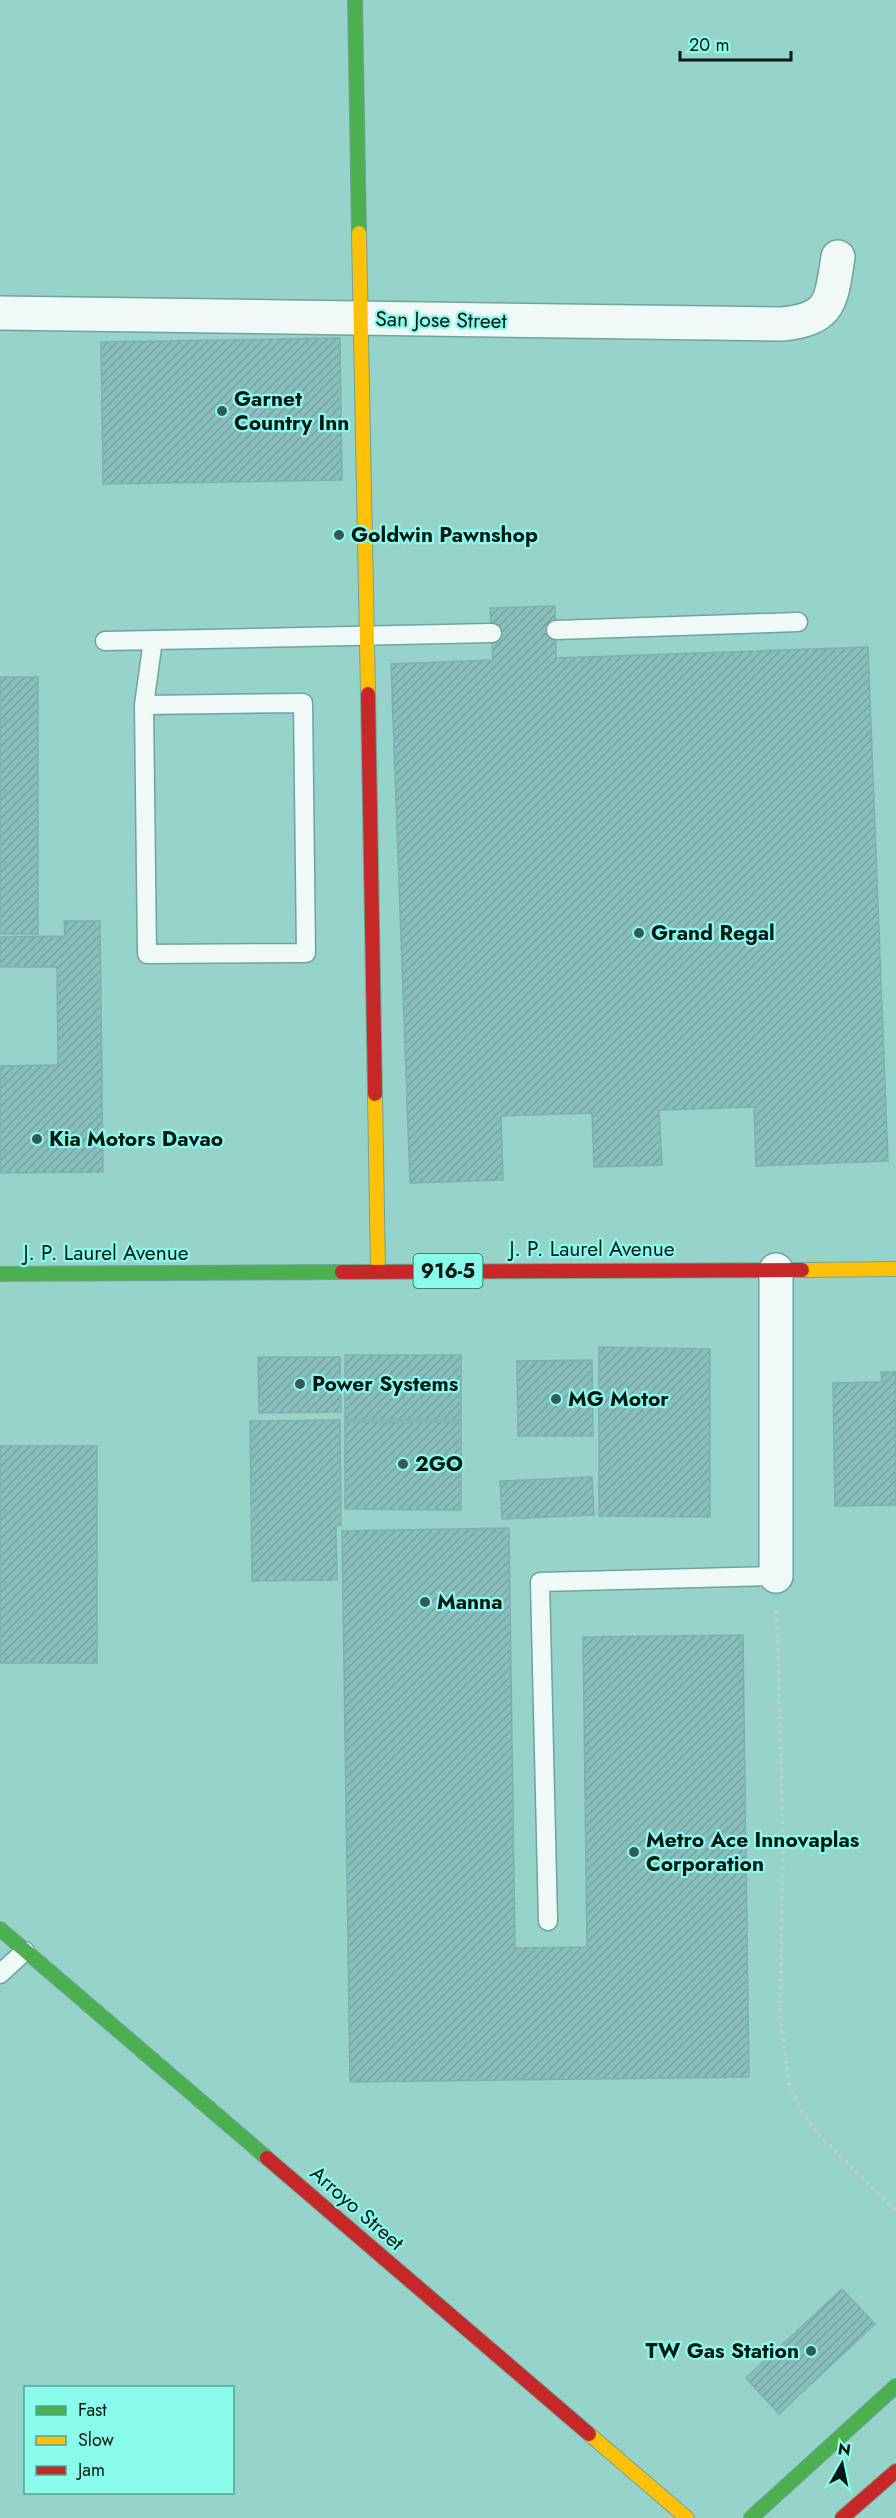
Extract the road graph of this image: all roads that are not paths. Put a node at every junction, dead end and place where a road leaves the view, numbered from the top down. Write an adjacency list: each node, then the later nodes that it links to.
1 (355, 0): 4 (street)
2 (838, 257): 4 (street, San Jose Street)
3 (0, 313): 4 (street, San Jose Street)
4 (360, 319): 8 (street)
5 (798, 622): 6 (lane)
6 (556, 630)
7 (492, 633): 8 (lane)
8 (366, 636): 9 (lane); 14 (street)
9 (153, 640): 10 (lane); 11 (lane)
10 (105, 641)
11 (144, 705): 11 (lane)
12 (896, 1269): 13 (street, J. P. Laurel Avenue / 916-5)
13 (776, 1270): 14 (street, J. P. Laurel Avenue / 916-5); 16 (street)
14 (378, 1272): 15 (street, J. P. Laurel Avenue / 916-5)
15 (0, 1274)
16 (776, 1576): 17 (lane)
17 (548, 1921)
18 (0, 1929): 19 (street, Arroyo Street)
19 (25, 1951): 20 (lane); 23 (street, Arroyo Street)
20 (0, 1974)
21 (896, 2386): 24 (street)
22 (896, 2471): 25 (street)
23 (687, 2518)
24 (751, 2518)
25 (842, 2518)

